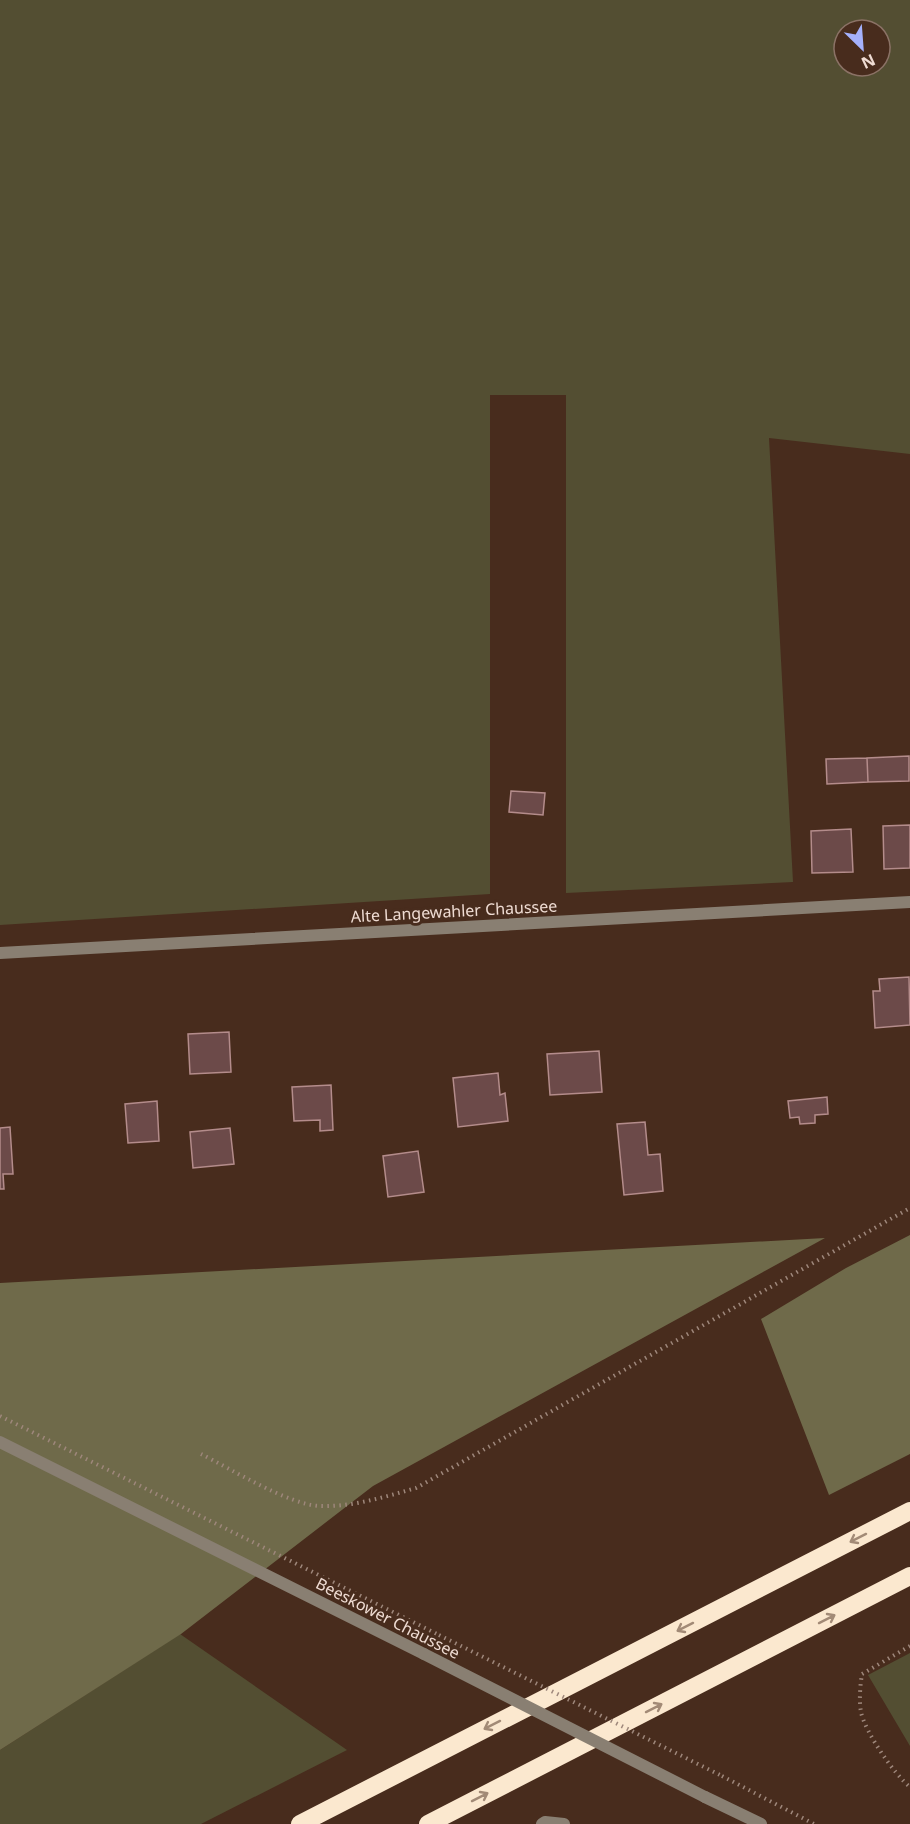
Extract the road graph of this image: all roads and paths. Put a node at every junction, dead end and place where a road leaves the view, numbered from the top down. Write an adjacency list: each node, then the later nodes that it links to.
1 (910, 902): 2 (street, Alte Langewahler Chaussee)
2 (0, 953)
3 (910, 1208): 6 (path)
4 (0, 1416): 16 (path, bridge)
5 (0, 1442): 15 (street, Beeskower Chaussee, bridge)
6 (201, 1454)
7 (910, 1511): 11 (highway, one-way to 11)
8 (910, 1576): 12 (highway, one-way to 8)
9 (910, 1646): 10 (path)
10 (910, 1787)
11 (300, 1824)
12 (428, 1824)
13 (542, 1824): 14 (street)
14 (564, 1824)
15 (760, 1824)
16 (814, 1824)

